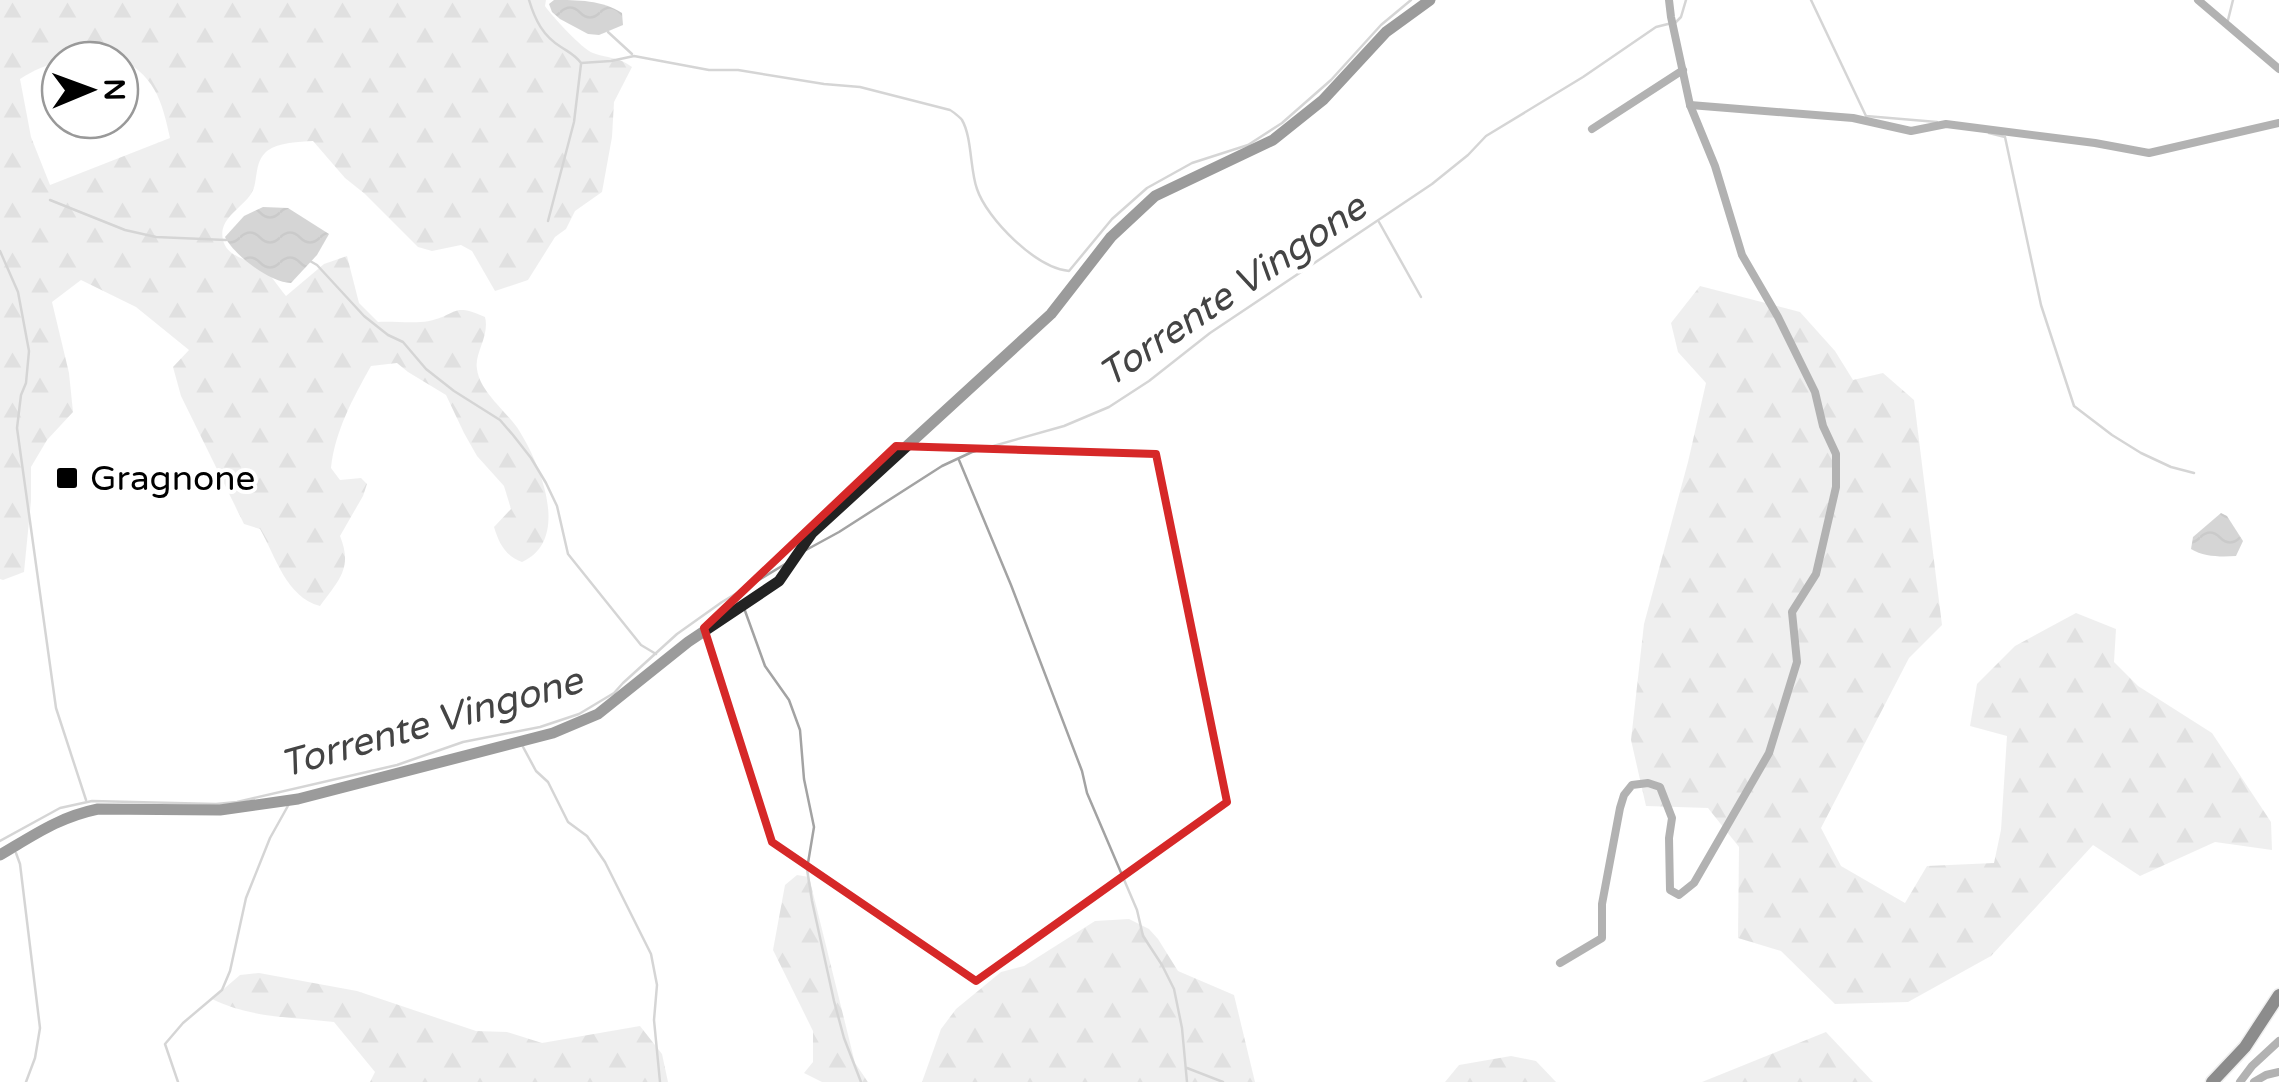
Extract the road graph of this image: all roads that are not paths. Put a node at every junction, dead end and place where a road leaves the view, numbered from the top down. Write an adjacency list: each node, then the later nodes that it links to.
1 (1430, 0): 9 (street)
2 (1669, 0): 5 (street)
3 (2198, 0): 4 (street)
4 (2279, 69)
5 (1682, 70): 6 (street); 8 (street)
6 (1690, 106): 7 (street); 10 (street)
7 (2279, 123)
8 (1592, 129)
9 (0, 855)
10 (1560, 963)
11 (2279, 995): 14 (main road)
12 (2279, 1041): 15 (street)
13 (2279, 1072): 16 (street)
14 (2212, 1082)
15 (2240, 1082)
16 (2254, 1082)

